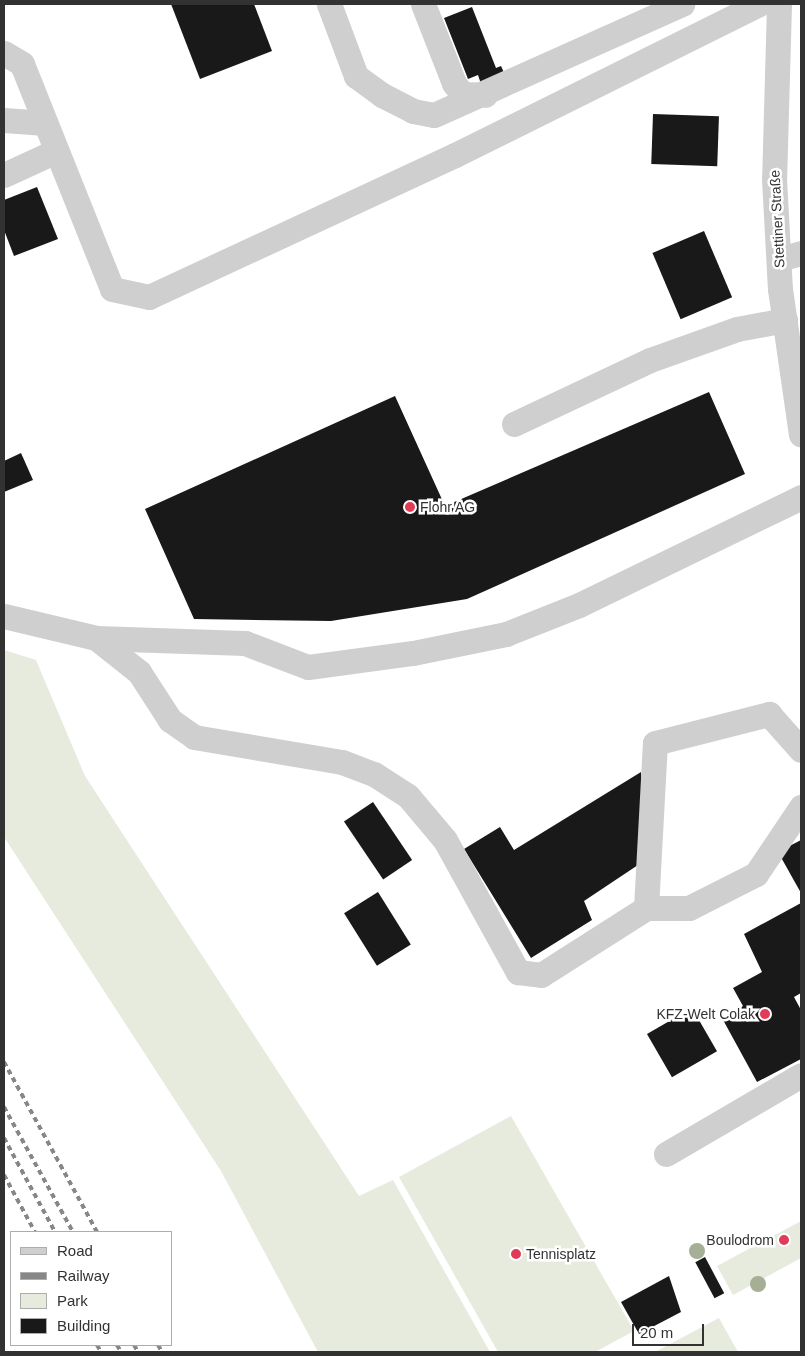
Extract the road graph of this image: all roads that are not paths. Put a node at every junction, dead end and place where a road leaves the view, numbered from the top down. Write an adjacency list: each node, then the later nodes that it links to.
1 (329, 4): 7 (street)
2 (423, 4): 7 (street)
3 (682, 4): 7 (street)
4 (759, 4): 10 (street)
5 (779, 4): 12 (street, Stettiner Straße)
6 (4, 53): 9 (street)
7 (485, 94)
8 (4, 120): 9 (street)
9 (45, 122): 10 (street)
10 (56, 151): 11 (street)
11 (4, 175)
12 (790, 256): 13 (street, Stettiner Straße)
13 (785, 320): 14 (street); 15 (street, Stettiner Straße)
14 (514, 424)
15 (801, 434)
16 (801, 498): 18 (street)
17 (4, 616): 18 (street)
18 (96, 638): 21 (street)
19 (801, 750): 21 (street)
20 (801, 807): 21 (street)
21 (646, 908)
22 (801, 1075): 23 (street)
23 (666, 1154)

